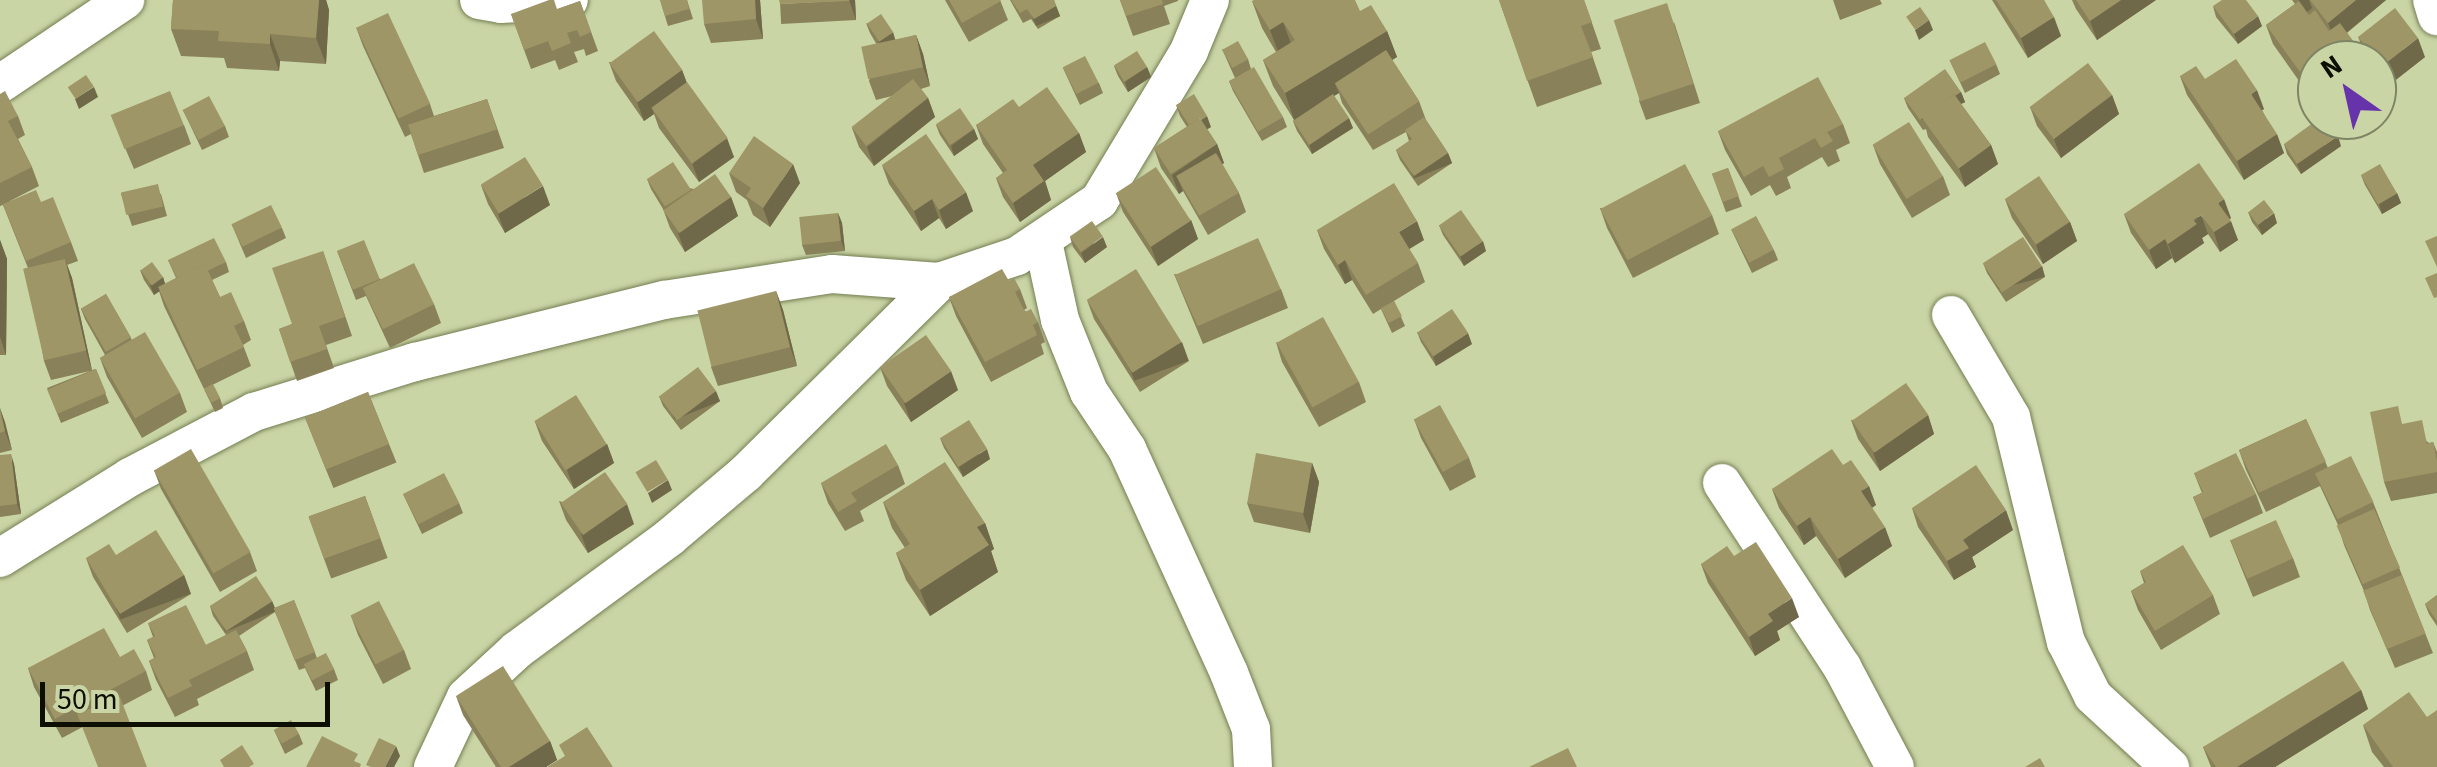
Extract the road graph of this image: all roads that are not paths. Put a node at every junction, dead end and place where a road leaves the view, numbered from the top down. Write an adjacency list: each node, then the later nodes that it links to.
1 (125, 0): 7 (street)
2 (479, 0): 3 (street)
3 (569, 0)
4 (2432, 0): 6 (street)
5 (1214, 4): 8 (street)
6 (2437, 16)
7 (0, 84)
8 (1043, 242): 9 (street); 14 (street)
9 (939, 282): 12 (street); 13 (street)
10 (1951, 314): 16 (street)
11 (1722, 483): 15 (street)
12 (0, 558)
13 (433, 767)
14 (1253, 767)
15 (1895, 767)
16 (2170, 767)

